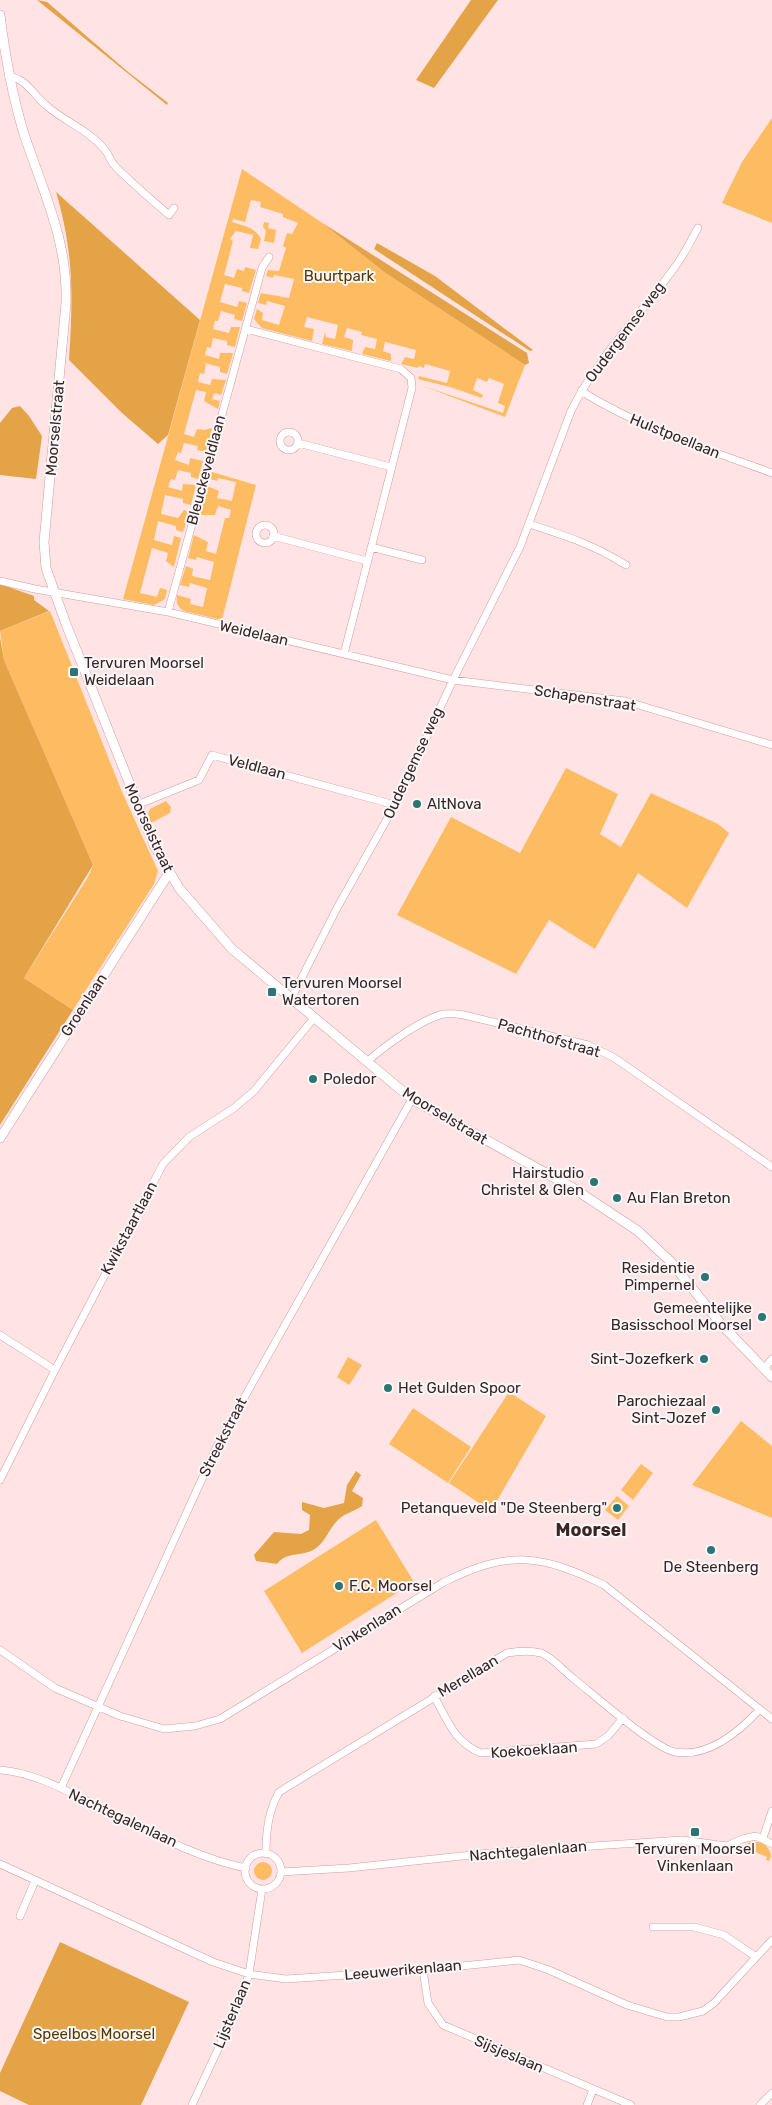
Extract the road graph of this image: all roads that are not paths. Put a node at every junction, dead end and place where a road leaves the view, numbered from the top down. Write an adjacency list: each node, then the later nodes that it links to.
1 (0, 15): 2 (street, Moorselstraat)
2 (2, 44): 3 (street, Moorselstraat)
3 (9, 76): 4 (street); 19 (street, Moorselstraat)
4 (174, 208)
5 (698, 228): 8 (street, Oudergemse weg)
6 (269, 257): 7 (street, Bleuckeveldlaan)
7 (246, 329): 10 (street); 20 (street, Bleuckeveldlaan)
8 (581, 391): 11 (street, Hulstpoellaan); 12 (street, Oudergemse weg)
9 (298, 443): 10 (street)
10 (391, 467): 14 (street)
11 (772, 473)
12 (529, 524): 17 (street); 22 (street, Oudergemse weg)
13 (273, 536): 16 (street)
14 (371, 546): 15 (street); 16 (street)
15 (422, 560)
16 (367, 561): 21 (street)
17 (626, 565)
18 (0, 581): 19 (street, Weidelaan)
19 (53, 592): 20 (street, Weidelaan); 24 (street, Moorselstraat)
20 (168, 612): 21 (street, Weidelaan)
21 (344, 654): 22 (street, Weidelaan)
22 (453, 680): 23 (street, Schapenstraat); 25 (street, Oudergemse weg)
23 (772, 745)
24 (137, 805): 25 (street, Veldlaan); 26 (street, Moorselstraat)
25 (396, 805): 27 (street, Oudergemse weg)
26 (169, 873): 27 (street, Moorselstraat); 31 (street, Groenlaan)
27 (291, 999): 28 (street, Moorselstraat)
28 (314, 1018): 29 (street, Moorselstraat); 36 (street, Kwikstaartlaan)
29 (367, 1062): 30 (street, Moorselstraat); 32 (street, Pachthofstraat)
30 (412, 1099): 35 (street, Moorselstraat); 41 (street, Streekstraat)
31 (0, 1138)
32 (772, 1167)
33 (0, 1335): 36 (street)
34 (772, 1360): 35 (street)
35 (764, 1369): 37 (street, Moorselstraat)
36 (55, 1370): 38 (street, Kwikstaartlaan)
37 (772, 1377)
38 (0, 1480)
39 (0, 1650): 41 (street, Vinkenlaan)
40 (434, 1696): 44 (street, Merellaan); 44 (street, Koekoeklaan); 50 (street, Merellaan)
41 (98, 1707): 42 (street, Vinkenlaan); 46 (street, Streekstraat)
42 (760, 1709): 43 (street, Vinkenlaan); 44 (street, Merellaan)
43 (771, 1716)
44 (623, 1718)
45 (0, 1770): 46 (street, Nachtegalenlaan)
46 (61, 1788): 52 (street, Nachtegalenlaan)
47 (772, 1811): 48 (street)
48 (763, 1838): 49 (street); 53 (street, Nachtegalenlaan)
49 (772, 1844)
50 (266, 1854): 52 (street); 53 (street)
51 (0, 1864): 54 (street, Leeuwerikenlaan)
52 (246, 1868): 55 (street)
53 (281, 1872): 55 (street)
54 (35, 1881): 56 (street); 61 (street, Leeuwerikenlaan)
55 (262, 1889): 61 (street, Lijsterlaan)
56 (20, 1916)
57 (653, 1927): 59 (street)
58 (772, 1940): 59 (street, Leeuwerikenlaan)
59 (756, 1957): 60 (street, Leeuwerikenlaan)
60 (423, 1970): 61 (street, Leeuwerikenlaan); 62 (street, Sijsjeslaan)
61 (249, 1974): 64 (street, Lijsterlaan)
62 (593, 2090): 65 (street); 66 (street, Sijsjeslaan)
63 (772, 2093): 67 (street)
64 (192, 2105)
65 (587, 2105)
66 (631, 2105)
67 (760, 2105)

